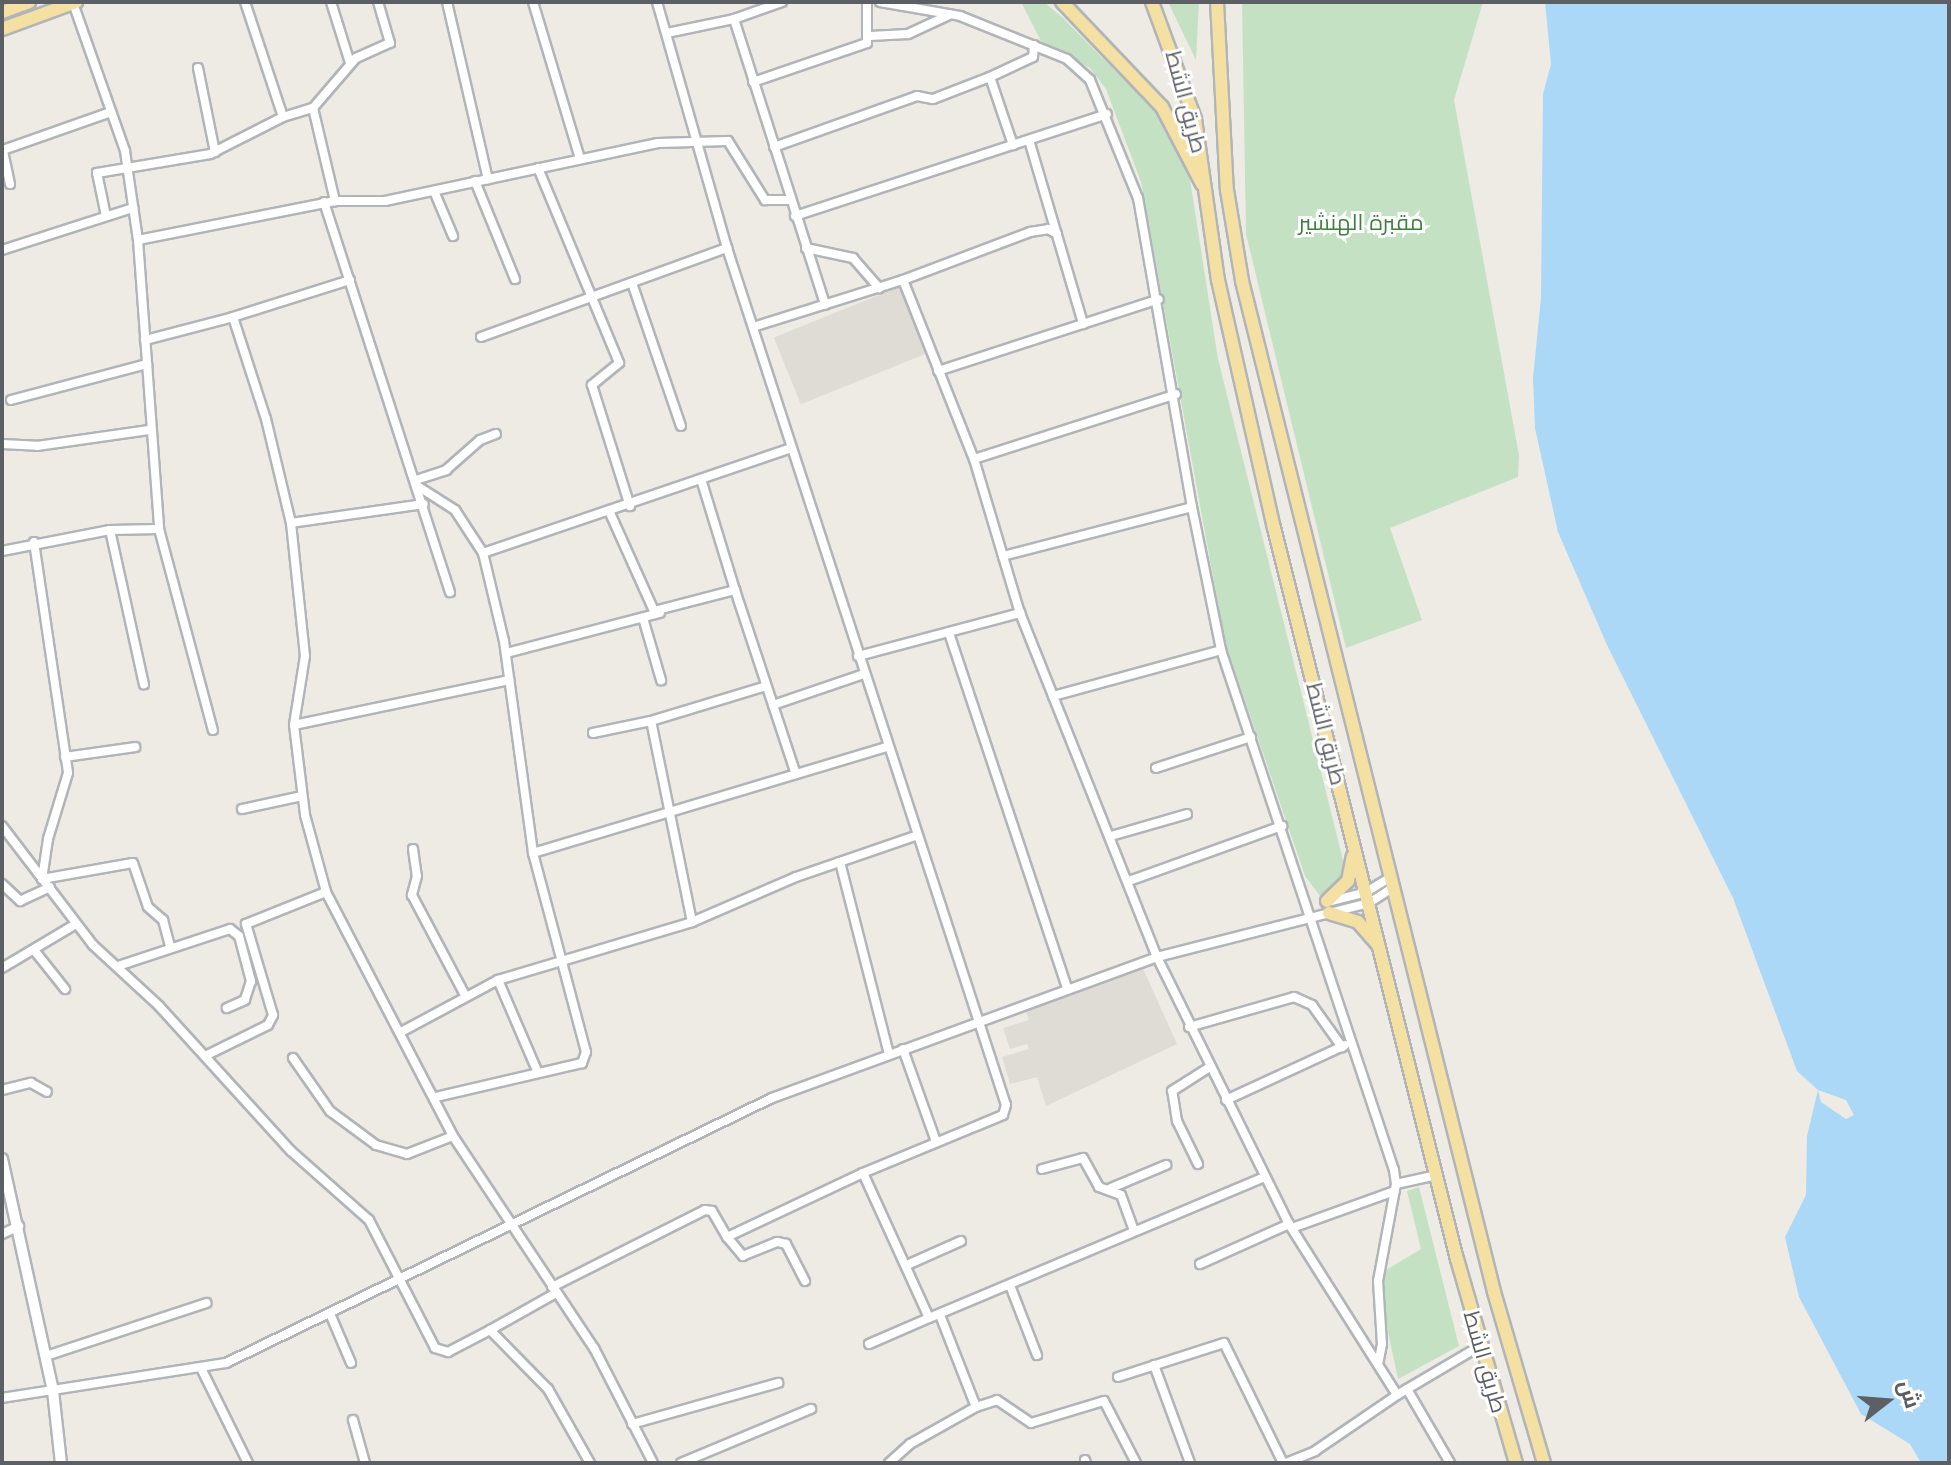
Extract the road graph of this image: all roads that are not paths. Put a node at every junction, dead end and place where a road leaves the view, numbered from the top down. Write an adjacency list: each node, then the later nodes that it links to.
1 (29, 2): 15 (highway)
2 (74, 2): 18 (highway); 27 (street)
3 (245, 2): 29 (street)
4 (331, 2): 22 (street)
5 (378, 2): 22 (street)
6 (447, 2): 38 (street)
7 (533, 2): 35 (street)
8 (657, 2): 19 (street)
9 (782, 2): 17 (street)
10 (867, 2): 20 (street)
11 (880, 2): 16 (street)
12 (1062, 2): 41 (highway)
13 (1152, 2): 41 (highway, طريق الشط)
14 (1217, 2): 131 (highway, طريق الشط)
15 (2, 12)
16 (950, 14): 20 (street); 21 (street)
17 (734, 19): 19 (street); 25 (street)
18 (2, 29)
19 (667, 33): 31 (street)
20 (870, 36): 25 (street)
21 (1034, 45): 24 (street); 28 (street)
22 (350, 63): 26 (street)
23 (198, 68): 34 (street)
24 (990, 77): 32 (street); 33 (street)
25 (753, 82): 33 (street)
26 (313, 108): 29 (street); 44 (street)
27 (111, 112): 37 (street); 40 (street)
28 (1107, 114): 30 (street); 61 (street)
29 (283, 117): 34 (street)
30 (1029, 140): 32 (street); 49 (street)
31 (698, 145): 35 (street); 43 (street); 52 (street)
32 (1013, 145): 48 (street)
33 (774, 147): 43 (street)
34 (215, 152): 37 (street)
35 (580, 159): 36 (street)
36 (538, 168): 38 (street); 60 (street)
37 (127, 169): 46 (street); 47 (street)
38 (488, 179): 39 (street)
39 (475, 181): 42 (street); 55 (street)
40 (10, 184)
41 (1205, 190): 125 (highway, طريق الشط)
42 (434, 191): 44 (street); 50 (street)
43 (791, 200): 48 (street)
44 (335, 201): 45 (street)
45 (324, 202): 51 (street); 56 (street)
46 (133, 208): 47 (street); 51 (street)
47 (106, 216): 54 (street)
48 (795, 216): 53 (street)
49 (1057, 234): 57 (street); 64 (street)
50 (453, 236)
51 (138, 240): 67 (street)
52 (727, 248): 58 (street); 65 (street)
53 (806, 248): 59 (street); 62 (street)
54 (2, 250)
55 (515, 279)
56 (350, 280): 63 (street); 79 (street)
57 (903, 280): 59 (street); 69 (street)
58 (632, 283): 60 (street); 72 (street)
59 (879, 288): 62 (street)
60 (593, 298): 66 (street); 81 (street)
61 (1159, 299): 64 (street); 70 (street)
62 (825, 305): 65 (street)
63 (233, 317): 67 (street); 84 (street)
64 (1083, 324): 69 (street)
65 (753, 327): 76 (street)
66 (481, 337)
67 (145, 340): 68 (street)
68 (147, 364): 71 (street); 73 (street)
69 (938, 371): 77 (street)
70 (1176, 394): 77 (street); 82 (street)
71 (11, 400)
72 (681, 426)
73 (149, 430): 75 (street); 85 (street)
74 (496, 434): 79 (street)
75 (2, 444)
76 (792, 448): 78 (street); 99 (street)
77 (974, 459): 90 (street)
78 (701, 479): 81 (street); 91 (street)
79 (418, 483): 80 (street); 89 (street)
80 (424, 504): 84 (street); 92 (street)
81 (630, 506): 83 (street)
82 (1192, 507): 90 (street); 97 (street)
83 (610, 513): 89 (street); 93 (street)
84 (291, 523): 108 (street)
85 (159, 529): 86 (street); 109 (street)
86 (110, 530): 87 (street); 103 (street)
87 (34, 542): 88 (street); 114 (street)
88 (2, 551)
89 (483, 553): 98 (street)
90 (1003, 556): 94 (street)
91 (735, 590): 93 (street); 104 (street)
92 (450, 592)
93 (660, 613): 95 (street)
94 (1020, 613): 96 (street); 105 (street)
95 (643, 618): 98 (street); 102 (street)
96 (949, 633): 99 (street); 147 (street)
97 (1221, 650): 105 (street); 111 (street)
98 (506, 653): 101 (street)
99 (858, 656): 100 (street)
100 (864, 674): 106 (street); 113 (street)
101 (509, 680): 108 (street); 127 (street)
102 (661, 680)
103 (144, 684)
104 (766, 686): 106 (street); 107 (street)
105 (1053, 696): 124 (street)
106 (773, 705): 116 (street)
107 (651, 721): 110 (street); 119 (street)
108 (294, 725): 117 (street)
109 (213, 730)
110 (593, 733)
111 (1251, 737): 115 (street); 122 (street)
112 (135, 747): 114 (street)
113 (886, 747): 116 (street); 123 (street)
114 (65, 757): 129 (street)
115 (1156, 768)
116 (796, 774): 119 (street)
117 (302, 796): 118 (street); 134 (street)
118 (242, 809)
119 (670, 811): 127 (street); 137 (street)
120 (1187, 814): 124 (street)
121 (2, 826): 129 (street)
122 (1282, 826): 130 (street); 136 (street)
123 (915, 836): 128 (street); 151 (street)
124 (1111, 836): 130 (street)
125 (1354, 845): 135 (highway, طريق الشط); 136 (highway)
126 (413, 849): 149 (street)
127 (533, 853): 143 (street)
128 (840, 862): 137 (street); 157 (street)
129 (42, 879): 133 (street); 139 (street)
130 (1129, 881): 142 (street)
131 (1390, 883): 135 (street); 225 (highway, طريق الشط)
132 (2, 884): 133 (street)
133 (50, 887): 138 (street)
134 (326, 892): 153 (street); 158 (street)
135 (1367, 898): 136 (street); 140 (highway, طريق الشط)
136 (1322, 911): 140 (highway); 142 (street); 154 (street)
137 (692, 922): 143 (street)
138 (74, 925): 141 (street); 144 (street)
139 (170, 946): 144 (street); 150 (street)
140 (1380, 947): 173 (highway, طريق الشط)
141 (34, 950): 145 (street); 148 (street)
142 (1157, 957): 147 (street); 152 (street)
143 (565, 959): 146 (street); 161 (street)
144 (118, 966): 158 (street)
145 (2, 968)
146 (498, 980): 149 (street); 161 (street)
147 (1067, 988): 151 (street)
148 (65, 989)
149 (465, 995): 153 (street)
150 (227, 1008)
151 (976, 1021): 156 (street); 167 (street)
152 (1189, 1027): 155 (street); 160 (street)
153 (401, 1032): 164 (street)
154 (1353, 1042): 155 (street); 176 (street)
155 (1342, 1047): 165 (street)
156 (903, 1049): 157 (street); 167 (street)
157 (889, 1054): 179 (street)
158 (205, 1056): 186 (street)
159 (293, 1058): 166 (street)
160 (1210, 1067): 165 (street); 169 (street)
161 (538, 1073): 164 (street)
162 (2, 1090): 163 (street)
163 (47, 1092)
164 (436, 1097): 166 (street)
165 (1226, 1100): 174 (street)
166 (453, 1136): 179 (street)
167 (935, 1139): 172 (street)
168 (2, 1159): 177 (street)
169 (1198, 1164)
170 (1166, 1165): 175 (street)
171 (1042, 1169): 175 (street)
172 (863, 1173): 182 (street); 185 (street)
173 (1437, 1175): 176 (street); 196 (highway, طريق الشط)
174 (1265, 1177): 178 (street); 180 (street)
175 (1111, 1188): 180 (street)
176 (1395, 1188): 178 (street); 201 (street)
177 (19, 1225): 181 (street); 198 (street)
178 (1291, 1226): 184 (street); 201 (street)
179 (510, 1227): 186 (street); 189 (street)
180 (1134, 1231): 188 (street)
181 (2, 1234)
182 (727, 1237): 187 (street); 189 (street)
183 (961, 1241): 185 (street)
184 (1200, 1264)
185 (907, 1265): 193 (street)
186 (402, 1279): 192 (street); 194 (street)
187 (805, 1281)
188 (1011, 1288): 191 (street); 197 (street)
189 (554, 1290): 194 (street); 212 (street)
190 (206, 1303): 198 (street)
191 (940, 1315): 193 (street); 209 (street)
192 (331, 1316): 199 (street); 202 (street)
193 (929, 1318): 195 (street)
194 (490, 1330): 217 (street)
195 (869, 1344)
196 (1480, 1346): 205 (street); 224 (highway, طريق الشط)
197 (1037, 1355)
198 (46, 1356): 206 (street)
199 (351, 1363)
200 (1154, 1365): 203 (street); 221 (street); 222 (street)
201 (1378, 1365): 207 (street)
202 (202, 1370): 206 (street); 215 (street)
203 (1118, 1377)
204 (778, 1383): 212 (street)
205 (1407, 1389): 207 (street); 223 (street)
206 (53, 1391): 208 (street); 214 (street)
207 (1397, 1395): 222 (street)
208 (2, 1398)
209 (976, 1407): 213 (street); 220 (street)
210 (811, 1409): 219 (street)
211 (353, 1420): 216 (street)
212 (632, 1424): 218 (street)
213 (896, 1460)
214 (61, 1463)
215 (248, 1463)
216 (365, 1463)
217 (590, 1463)
218 (653, 1463)
219 (681, 1463)
220 (1136, 1463)
221 (1190, 1463)
222 (1285, 1463)
223 (1450, 1463)
224 (1516, 1463)
225 (1544, 1463)

